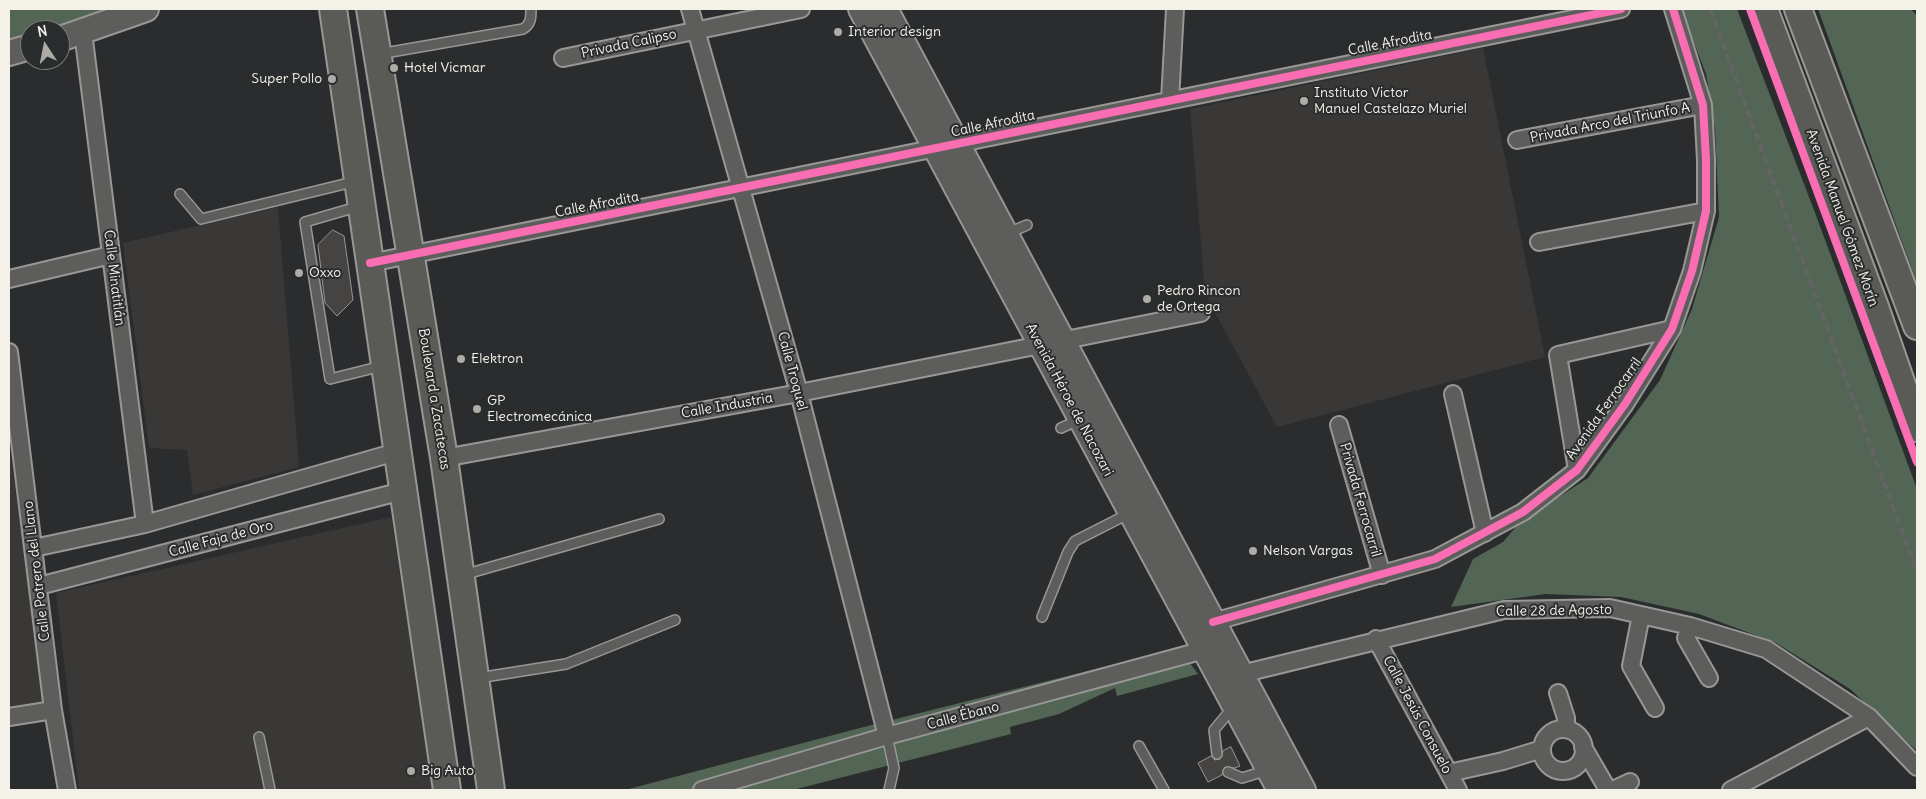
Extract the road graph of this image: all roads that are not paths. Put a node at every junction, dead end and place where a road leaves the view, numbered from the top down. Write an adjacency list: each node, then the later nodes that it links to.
1 (146, 9): 15 (main road)
2 (333, 9): 23 (main road)
3 (370, 9): 17 (main road, Boulevard a Zacatecas)
4 (531, 9): 17 (lane)
5 (690, 9): 14 (street, Calle Troquel)
6 (801, 9): 14 (street, Privada Calipso)
7 (861, 9): 22 (main road, Avenida Héroe de Nacozari)
8 (885, 9): 22 (main road, Avenida Héroe de Nacozari)
9 (1176, 9): 19 (street)
10 (1621, 9): 19 (street, Calle Afrodita)
11 (1673, 9): 20 (street, Avenida Ferrocarril)
12 (1764, 9): 47 (main road, Avenida Manuel Gómez Morín)
13 (1798, 9): 36 (main road)
14 (695, 30): 18 (street, Privada Calipso); 24 (street, Calle Troquel)
15 (83, 32): 16 (main road); 31 (street, Calle Minatitlán)
16 (70, 35)
17 (377, 54): 32 (main road, Boulevard a Zacatecas)
18 (563, 58)
19 (1170, 100): 22 (street, Calle Afrodita)
20 (1703, 105): 21 (street, Privada Arco del Triunfo A); 27 (street, Avenida Ferrocarril)
21 (1517, 140)
22 (946, 147): 24 (street, Calle Afrodita); 29 (main road, Avenida Héroe de Nacozari)
23 (360, 180): 25 (lane); 26 (main road)
24 (742, 188): 32 (street, Calle Afrodita); 42 (street, Calle Troquel)
25 (180, 194)
26 (362, 206): 33 (main road); 41 (lane)
27 (1706, 211): 30 (street); 37 (street, Avenida Ferrocarril)
28 (1027, 225): 29 (lane)
29 (995, 239): 38 (main road, Avenida Héroe de Nacozari); 39 (main road, Avenida Héroe de Nacozari)
30 (1539, 242)
31 (111, 255): 34 (street); 54 (street, Calle Minatitlán)
32 (410, 255): 33 (street, Calle Afrodita); 49 (main road, Boulevard a Zacatecas)
33 (370, 263): 41 (main road)
34 (9, 279)
35 (1201, 313): 38 (street, Calle Industria)
36 (1917, 326)
37 (1672, 329): 50 (street, Avenida Ferrocarril); 50 (street)
38 (1062, 339): 39 (street, Calle Industria); 44 (main road, Avenida Héroe de Nacozari)
39 (1039, 344): 42 (street, Calle Industria); 44 (main road, Avenida Héroe de Nacozari)
40 (9, 352): 45 (street, Calle Potrero del Llano)
41 (385, 365): 48 (main road)
42 (799, 393): 49 (street, Calle Industria); 77 (street, Calle Troquel)
43 (1453, 394): 55 (street)
44 (1080, 419): 52 (main road, Avenida Héroe de Nacozari)
45 (14, 424): 56 (street, Calle Potrero del Llano)
46 (1339, 425): 58 (street, Privada Ferrocarril)
47 (1917, 428)
48 (396, 452): 51 (main road); 54 (street)
49 (444, 458): 57 (main road, Boulevard a Zacatecas)
50 (1577, 470): 55 (street, Avenida Ferrocarril)
51 (402, 492): 59 (street, Calle Faja de Oro); 91 (main road)
52 (1139, 508): 61 (lane); 63 (main road, Avenida Héroe de Nacozari); 66 (main road, Avenida Héroe de Nacozari)
53 (659, 519): 57 (lane)
54 (145, 524): 56 (street)
55 (1485, 533): 58 (street, Avenida Ferrocarril)
56 (34, 548): 59 (street, Calle Potrero del Llano)
57 (461, 575): 69 (main road, Boulevard a Zacatecas)
58 (1382, 575): 63 (street, Avenida Ferrocarril)
59 (39, 586): 73 (street, Calle Potrero del Llano)
60 (1642, 615): 64 (street, Calle 28 de Agosto); 65 (street, Calle 28 de Agosto); 72 (street)
61 (1042, 617)
62 (675, 620): 69 (lane)
63 (1213, 622): 66 (main road, Avenida Héroe de Nacozari)
64 (1690, 626): 68 (street); 75 (street, Calle 28 de Agosto)
65 (1376, 639): 67 (street, Calle 28 de Agosto); 85 (street, Calle Jesús Consuelo)
66 (1215, 647): 67 (main road, Avenida Héroe de Nacozari); 71 (main road, Avenida Héroe de Nacozari); 77 (street, Calle Ébano)
67 (1241, 674): 95 (main road, Avenida Héroe de Nacozari)
68 (1709, 678)
69 (475, 679): 92 (main road, Boulevard a Zacatecas)
70 (1558, 693): 76 (street)
71 (1234, 706): 82 (lane); 87 (main road, Avenida Héroe de Nacozari)
72 (1655, 708)
73 (54, 710): 74 (street); 89 (street, Calle Potrero del Llano)
74 (9, 717)
75 (1869, 717): 83 (street, Calle 28 de Agosto); 99 (street)
76 (1566, 729): 80 (street); 81 (street)
77 (887, 736): 88 (lane); 93 (street, Calle Ébano)
78 (259, 737): 90 (lane)
79 (1139, 746): 94 (lane)
80 (1583, 746): 81 (street); 97 (street)
81 (1542, 749): 85 (street)
82 (1217, 754)
83 (1917, 768)
84 (1228, 772): 87 (lane)
85 (1456, 772): 96 (street, Calle Jesús Consuelo)
86 (1630, 782): 98 (street)
87 (1273, 784)
88 (891, 788)
89 (66, 790)
90 (270, 790)
91 (447, 790)
92 (490, 790)
93 (702, 790)
94 (1164, 790)
95 (1303, 790)
96 (1458, 790)
97 (1608, 790)
98 (1613, 790)
99 (1731, 790)

